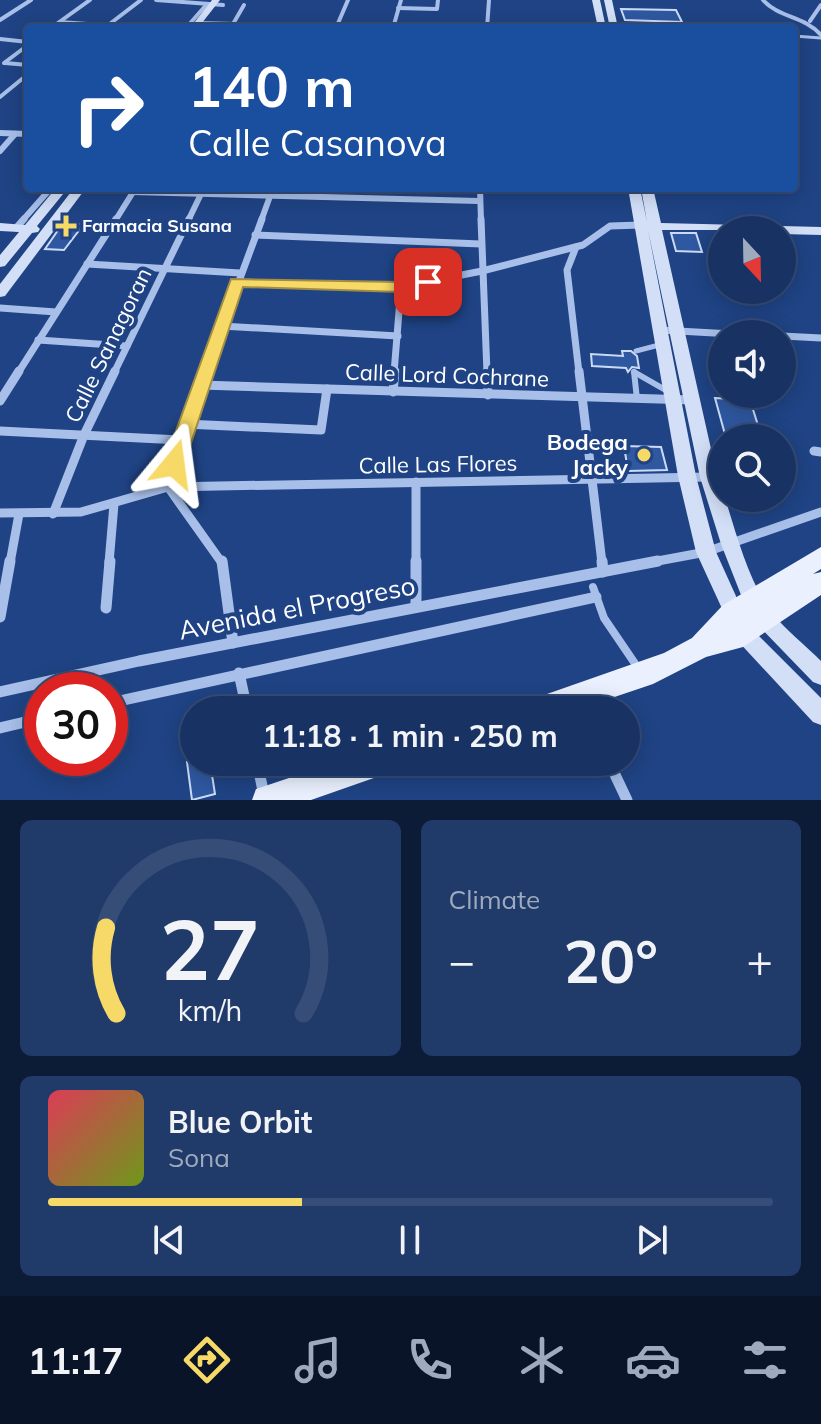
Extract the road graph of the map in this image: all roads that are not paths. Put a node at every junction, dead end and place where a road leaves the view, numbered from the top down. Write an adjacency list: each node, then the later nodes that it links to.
1 (31, 0): 16 (street)
2 (90, 0): 18 (street)
3 (141, 0): 21 (street)
4 (156, 0): 12 (street)
5 (348, 0): 26 (street)
6 (401, 0): 15 (street)
7 (438, 0): 15 (street)
8 (489, 0): 28 (street)
9 (596, 0): 29 (main road)
10 (608, 0): 30 (main road)
11 (763, 0): 17 (street)
12 (217, 2): 22 (street); 23 (main road); 24 (main road)
13 (244, 5): 25 (street)
14 (821, 5): 17 (street)
15 (398, 8): 27 (street)
16 (0, 20)
17 (810, 21): 32 (street)
18 (60, 22): 19 (street); 20 (street)
19 (57, 24)
20 (84, 24)
21 (110, 24)
22 (191, 24)
23 (197, 24)
24 (209, 24)
25 (233, 24)
26 (337, 24)
27 (395, 24)
28 (487, 24)
29 (601, 24)
30 (614, 24)
31 (798, 36): 32 (lane)
32 (821, 36)
33 (0, 39): 34 (street)
34 (24, 42)
35 (24, 46): 36 (street)
36 (2, 63): 37 (street)
37 (24, 65)
38 (24, 77): 39 (street)
39 (0, 97)
40 (0, 133): 42 (street)
41 (24, 133): 42 (street)
42 (15, 134): 43 (street)
43 (0, 151)
44 (48, 192): 59 (street)
45 (58, 192): 59 (main road)
46 (77, 192): 60 (main road)
47 (133, 192): 66 (street)
48 (168, 192): 54 (street)
49 (271, 192): 54 (street); 55 (street); 62 (street)
50 (349, 192): 55 (street)
51 (480, 192): 56 (street)
52 (635, 192): 57 (main road)
53 (647, 192): 57 (main road)
54 (201, 194): 67 (street, Calle Sanagoran)
55 (348, 198): 56 (street)
56 (479, 201): 63 (street)
57 (648, 226): 61 (main road); 64 (street); 76 (main road)
58 (0, 227): 59 (main road)
59 (21, 228): 60 (main road); 65 (main road)
60 (48, 230): 71 (main road)
61 (821, 231)
62 (255, 235): 63 (street); 69 (street)
63 (481, 244): 68 (street)
64 (576, 247): 68 (street); 88 (street)
65 (0, 263)
66 (87, 264): 67 (street); 73 (street)
67 (165, 269): 69 (street); 81 (street, Calle Sanagoran)
68 (482, 271): 70 (street); 86 (street)
69 (238, 278): 70 (street); 74 (street)
70 (401, 287): 77 (street)
71 (1, 291)
72 (0, 308): 73 (street)
73 (56, 312): 80 (street)
74 (221, 326): 77 (street); 83 (street)
75 (708, 334): 76 (street)
76 (667, 335): 82 (lane); 87 (main road); 90 (main road)
77 (398, 336): 85 (street)
78 (796, 337): 79 (street)
79 (821, 338)
80 (38, 340): 81 (street); 91 (street)
81 (127, 346): 94 (street, Calle Sanagoran)
82 (636, 351)
83 (200, 385): 84 (street, Calle Lord Cochrane); 92 (street)
84 (327, 389): 85 (street, Calle Lord Cochrane); 92 (street)
85 (393, 392): 86 (street, Calle Lord Cochrane)
86 (488, 395): 88 (street, Calle Lord Cochrane)
87 (673, 397): 89 (street, Calle Lord Cochrane); 89 (lane); 90 (street, Calle Lord Cochrane); 97 (main road)
88 (581, 398): 89 (street, Calle Lord Cochrane); 99 (street)
89 (637, 399)
90 (692, 400): 96 (main road)
91 (0, 401)
92 (185, 424): 95 (street)
93 (0, 431): 94 (street)
94 (84, 435): 95 (street); 107 (street, Calle Sanagoran)
95 (180, 440): 101 (street)
96 (708, 472)
97 (687, 476): 98 (street, Calle Las Flores); 99 (street, Calle Las Flores); 109 (main road)
98 (708, 477)
99 (590, 478): 100 (street, Calle Las Flores); 111 (street)
100 (416, 482): 101 (street, Calle Las Flores); 114 (street)
101 (168, 487): 102 (street, Calle Las Flores); 118 (street)
102 (114, 504): 107 (street, Calle Las Flores); 115 (street)
103 (720, 512): 108 (main road)
104 (821, 512): 108 (street, Avenida el Progreso)
105 (0, 513): 106 (street, Calle Las Flores)
106 (19, 514): 107 (street, Calle Las Flores); 117 (street)
107 (53, 514)
108 (730, 544): 109 (street, Avenida el Progreso); 116 (main road)
109 (706, 552): 111 (street, Avenida el Progreso); 116 (main road)
110 (821, 557): 116 (main road)
111 (603, 572): 114 (street, Avenida el Progreso)
112 (821, 582): 116 (main road)
113 (595, 592): 119 (street); 120 (lane)
114 (416, 606): 118 (street, Avenida el Progreso)
115 (106, 608)
116 (748, 616): 120 (main road); 121 (main road); 126 (main road)
117 (0, 617)
118 (233, 643): 122 (street, Avenida el Progreso)
119 (239, 673): 123 (street); 125 (street)
120 (643, 675): 124 (main road)
121 (821, 675)
122 (0, 692)
123 (244, 696)
124 (597, 696)
125 (128, 699)
126 (821, 714)
127 (24, 722): 128 (street)
128 (0, 728)
129 (260, 776): 132 (street)
130 (339, 776): 132 (main road)
131 (616, 776): 133 (street)
132 (266, 800)
133 (627, 800)

